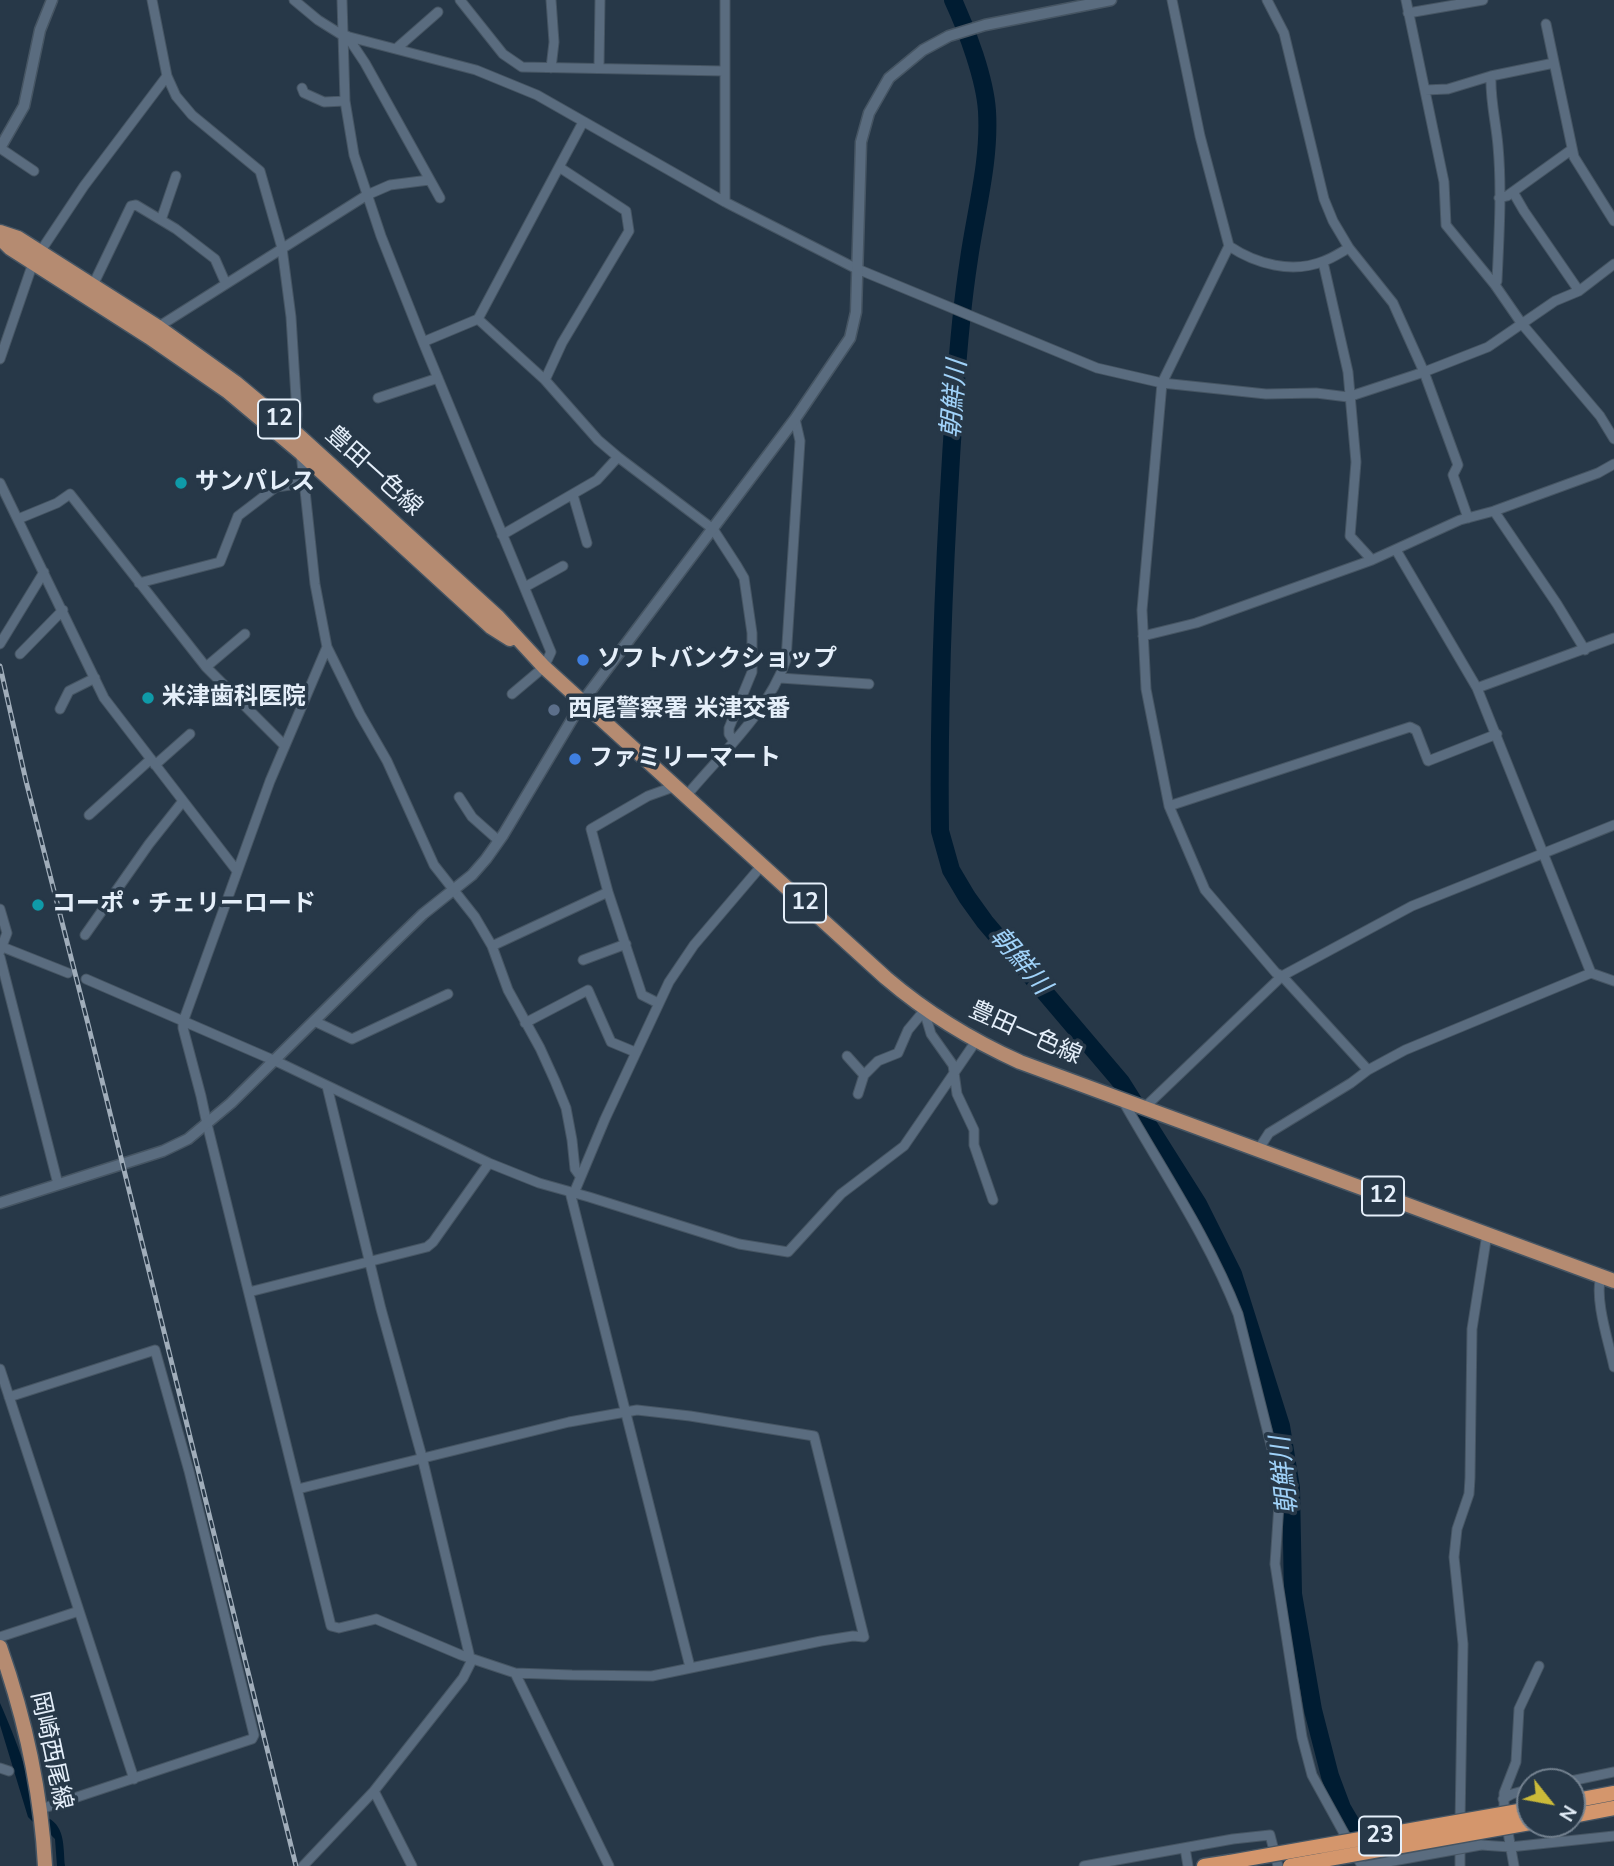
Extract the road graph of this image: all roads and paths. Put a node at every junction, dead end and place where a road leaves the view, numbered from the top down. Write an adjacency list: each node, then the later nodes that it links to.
1 (52, 0): 29 (street)
2 (152, 0): 23 (street)
3 (295, 0): 17 (street)
4 (342, 0): 17 (street)
5 (460, 0): 21 (street)
6 (551, 0): 21 (street)
7 (600, 0): 20 (street)
8 (725, 0): 22 (street)
9 (1111, 0): 50 (street)
10 (1172, 0): 44 (street)
11 (1266, 0): 46 (street)
12 (1406, 0): 15 (street)
13 (1483, 0): 15 (street)
14 (438, 12): 18 (street)
15 (1408, 13): 26 (street)
16 (1546, 24): 19 (street)
17 (344, 35): 18 (street); 27 (street); 34 (street)
18 (397, 48): 28 (street)
19 (1554, 63): 24 (street); 30 (street)
20 (599, 67): 21 (street); 22 (street)
21 (551, 68)
22 (724, 71): 39 (street)
23 (167, 76): 45 (street); 47 (street)
24 (1491, 76): 26 (street); 38 (street)
25 (302, 88): 27 (street)
26 (1425, 90): 53 (street)
27 (345, 101): 36 (street)
28 (583, 122): 31 (street); 39 (street)
29 (0, 148): 32 (street)
30 (1571, 150): 35 (street); 41 (street)
31 (559, 167): 55 (street); 62 (street)
32 (34, 171)
33 (176, 176): 40 (street)
34 (429, 180): 36 (street); 37 (street)
35 (1513, 192): 38 (street); 54 (street)
36 (367, 195): 45 (street); 58 (street)
37 (440, 198)
38 (1499, 198): 53 (street)
39 (724, 202): 50 (street)
40 (161, 219): 51 (street); 52 (street)
41 (1614, 221)
42 (0, 232): 47 (main road, 豊田一色線 / 12)
43 (0, 238): 47 (main road, 豊田一色線 / 12)
44 (1228, 246): 48 (street); 63 (street)
45 (282, 248): 51 (street); 67 (street)
46 (1349, 248): 48 (street); 60 (street)
47 (37, 258): 52 (main road, 豊田一色線 / 12); 59 (street); 69 (main road, 豊田一色線 / 12)
48 (1323, 262): 64 (street)
49 (1614, 264): 54 (street)
50 (855, 268): 63 (street); 66 (street)
51 (226, 284): 57 (street)
52 (93, 285): 57 (main road, 豊田一色線 / 12)
53 (1495, 285): 56 (street)
54 (1579, 291): 56 (street)
55 (478, 319): 58 (street); 62 (street)
56 (1522, 324): 60 (street); 68 (street)
57 (158, 327): 67 (main road, 豊田一色線 / 12)
58 (424, 342): 61 (street)
59 (0, 359)
60 (1424, 372): 64 (street); 76 (street)
61 (438, 377): 65 (street); 79 (street)
62 (545, 380): 70 (street)
63 (1162, 383): 64 (street); 89 (street)
64 (1349, 397): 82 (street)
65 (378, 398)
66 (795, 419): 78 (street); 99 (street)
67 (296, 433): 93 (main road, 豊田一色線 / 12)
68 (1614, 439)
69 (301, 453): 73 (street); 93 (main road, 豊田一色線 / 12)
70 (618, 457): 74 (street); 78 (street)
71 (1614, 464): 75 (street)
72 (0, 483): 77 (street)
73 (305, 483): 85 (street); 92 (street)
74 (573, 495): 79 (street); 80 (street)
75 (1494, 511): 76 (street); 94 (street)
76 (1468, 518): 81 (street)
77 (18, 519): 84 (street); 85 (street)
78 (713, 529): 103 (street); 107 (street)
79 (502, 535): 86 (street)
80 (587, 542)
81 (1396, 550): 82 (street); 101 (street)
82 (1372, 560): 89 (street)
83 (563, 566): 86 (street)
84 (44, 572): 87 (street); 91 (street)
85 (139, 583): 96 (street)
86 (525, 587): 97 (street)
87 (63, 610): 95 (street); 98 (street)
88 (245, 634): 96 (street)
89 (1143, 636): 113 (street)
90 (1614, 638): 94 (street)
91 (0, 644)
92 (327, 647): 108 (street); 120 (street)
93 (526, 649): 97 (main road, 豊田一色線 / 12)
94 (1585, 650): 101 (street)
95 (20, 654)
96 (206, 667): 108 (street)
97 (544, 667): 102 (street); 103 (main road, 豊田一色線 / 12)
98 (95, 678): 104 (street); 109 (street)
99 (780, 678): 100 (street); 107 (street)
100 (869, 684)
101 (1477, 688): 106 (street)
102 (512, 694)
103 (583, 701): 110 (main road, 豊田一色線 / 12); 116 (street)
104 (60, 709)
105 (190, 734): 109 (street)
106 (1497, 734): 113 (street); 117 (street)
107 (733, 740): 110 (street)
108 (285, 746): 119 (street)
109 (153, 762): 112 (street); 114 (street)
110 (682, 790): 118 (main road, 豊田一色線 / 12); 121 (street)
111 (459, 797): 116 (street)
112 (183, 801): 119 (street); 123 (street)
113 (1169, 806): 130 (street)
114 (89, 815)
115 (1614, 825): 117 (street)
116 (499, 841): 120 (street)
117 (1544, 852): 129 (street); 130 (street)
118 (763, 864): 134 (street); 135 (main road, 豊田一色線 / 12)
119 (237, 871): 137 (street)
120 (453, 889): 125 (street); 136 (street)
121 (608, 892): 124 (street); 125 (street)
122 (0, 909): 126 (street)
123 (85, 935)
124 (625, 944): 127 (street); 134 (street)
125 (492, 946): 138 (street)
126 (0, 950): 128 (street); 154 (street)
127 (583, 960)
128 (68, 973)
129 (1591, 973): 132 (street); 143 (street)
130 (1282, 976): 143 (street); 149 (street)
131 (86, 979): 137 (street)
132 (1614, 981)
133 (448, 995): 136 (street)
134 (658, 1003): 140 (street)
135 (923, 1010): 139 (main road, 豊田一色線 / 12); 144 (street); 145 (street)
136 (314, 1021): 142 (street)
137 (183, 1022): 142 (street); 150 (street)
138 (525, 1023): 140 (street); 153 (street)
139 (976, 1041): 144 (street); 148 (main road, 豊田一色線 / 12)
140 (635, 1052): 153 (street)
141 (848, 1056): 145 (street)
142 (273, 1061): 146 (street); 150 (street)
143 (1368, 1070): 151 (street)
144 (955, 1073): 155 (street); 156 (street)
145 (864, 1075): 147 (street)
146 (327, 1086): 152 (street); 159 (street)
147 (858, 1094)
148 (1124, 1100): 149 (main road, 豊田一色線 / 12); 200 (street)
149 (1148, 1110): 151 (main road, 豊田一色線 / 12)
150 (206, 1124): 154 (street); 161 (street)
151 (1258, 1150): 158 (main road, 豊田一色線 / 12)
152 (489, 1163): 155 (street); 159 (street)
153 (580, 1176): 155 (street)
154 (58, 1184): 157 (street)
155 (572, 1193): 165 (street)
156 (993, 1200)
157 (0, 1203)
158 (1487, 1234): 160 (main road, 豊田一色線 / 12); 201 (street)
159 (371, 1261): 161 (street); 166 (street)
160 (1607, 1279): 162 (street)
161 (248, 1292): 167 (street)
162 (1614, 1367)
163 (0, 1369): 164 (street)
164 (9, 1397): 168 (street); 177 (street)
165 (627, 1412): 166 (street); 173 (street); 173 (street)
166 (422, 1457): 167 (street); 171 (street)
167 (298, 1489): 171 (street)
168 (79, 1611): 169 (street); 177 (street)
169 (0, 1637)
170 (0, 1647): 183 (main road, 岡崎西尾線)
171 (471, 1659): 174 (street); 178 (street)
172 (1539, 1666): 182 (street)
173 (690, 1667): 174 (street)
174 (515, 1673): 194 (street)
175 (1614, 1772): 176 (street)
176 (1586, 1778)
177 (134, 1779): 183 (street)
178 (374, 1791): 192 (street); 193 (street)
179 (1516, 1793): 182 (street)
180 (1614, 1793): 181 (highway)
181 (1586, 1798)
182 (1503, 1799): 189 (street)
183 (42, 1811): 191 (main road, 岡崎西尾線)
184 (1516, 1811): 197 (highway, 23, bridge)
185 (1614, 1811): 186 (highway)
186 (1586, 1814)
187 (1516, 1826): 199 (highway, 23, bridge)
188 (1614, 1836): 189 (street)
189 (1510, 1847): 200 (street, bridge); 202 (street)
190 (1185, 1848): 195 (street); 196 (street); 198 (street)
191 (45, 1866)
192 (303, 1866)
193 (412, 1866)
194 (608, 1866)
195 (1084, 1866)
196 (1188, 1866)
197 (1204, 1866)
198 (1278, 1866)
199 (1290, 1866)
200 (1364, 1866)
201 (1460, 1866)
202 (1514, 1866)

